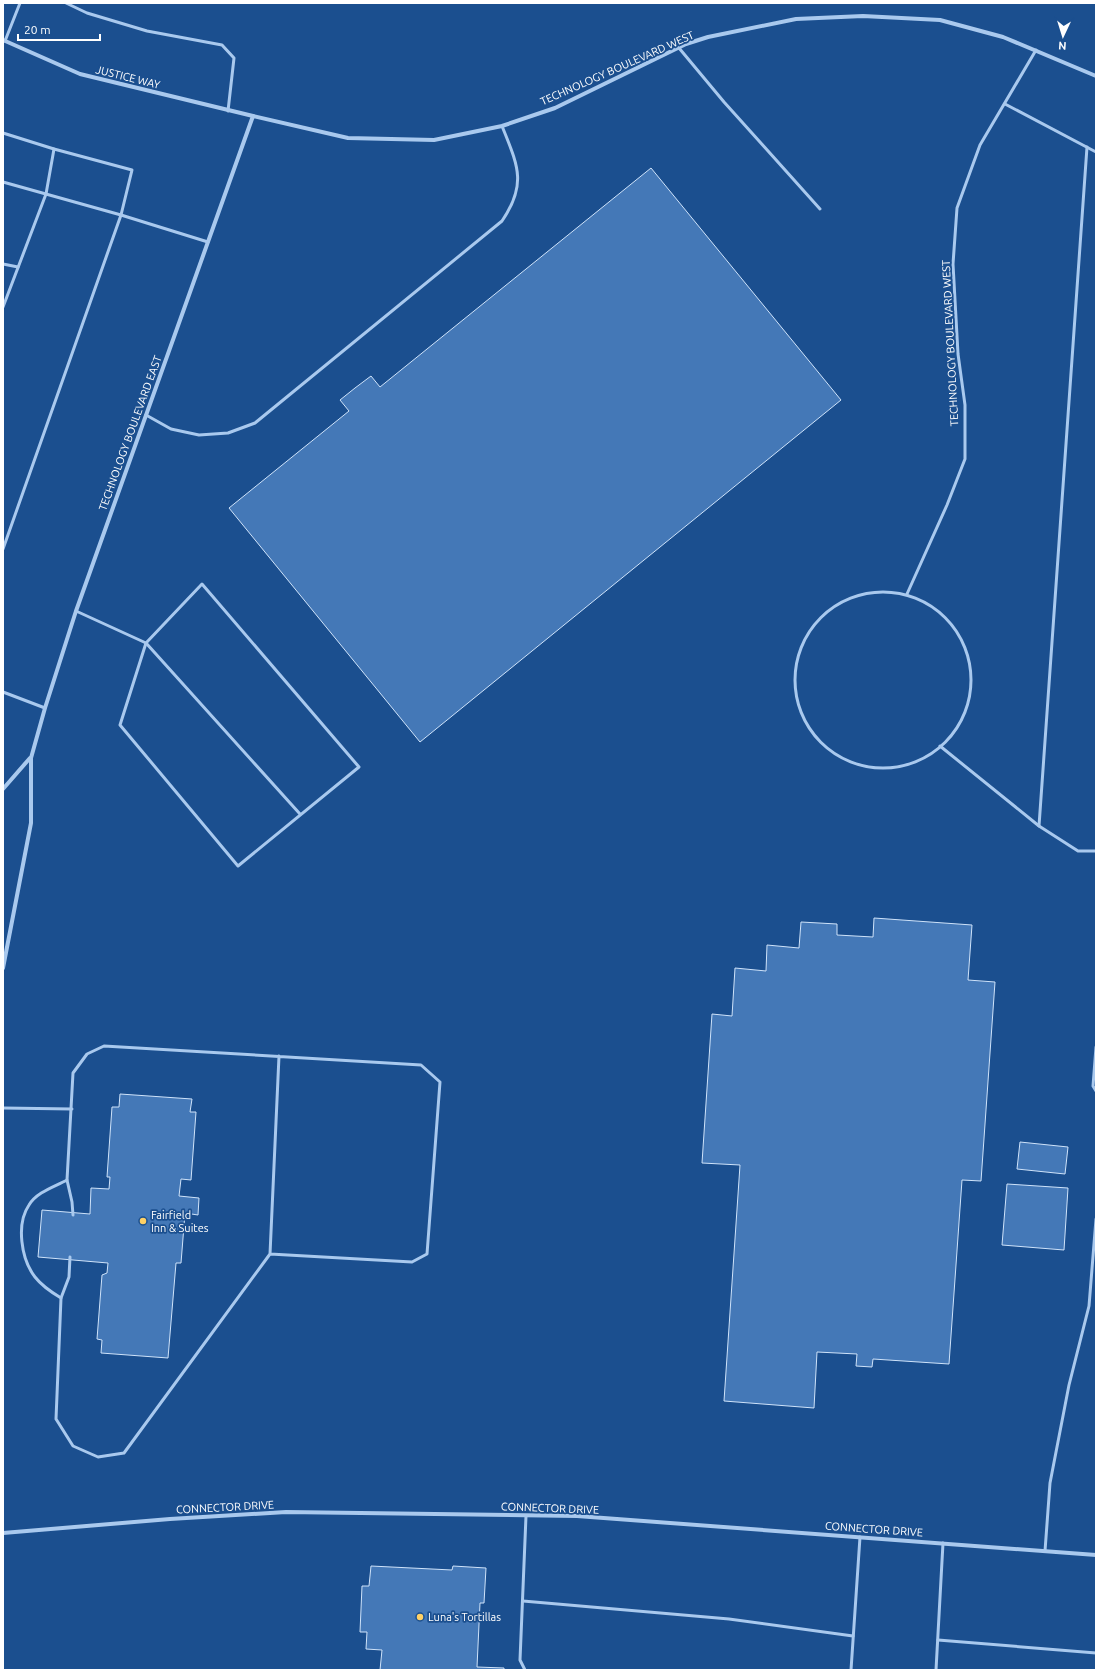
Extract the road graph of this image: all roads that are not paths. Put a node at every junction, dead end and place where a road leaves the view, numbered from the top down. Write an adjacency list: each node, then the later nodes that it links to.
1 (20, 3): 3 (lane)
2 (66, 3): 8 (lane)
3 (4, 41): 8 (street, JUSTICE WAY)
4 (679, 48): 5 (street, TECHNOLOGY BOULEVARD WEST); 10 (street, TECHNOLOGY BOULEVARD WEST); 17 (lane)
5 (1036, 50): 6 (street, TECHNOLOGY BOULEVARD WEST); 7 (lane, TECHNOLOGY BOULEVARD WEST)
6 (1096, 76)
7 (1005, 104): 12 (lane); 25 (lane, TECHNOLOGY BOULEVARD WEST)
8 (228, 111): 9 (street, JUSTICE WAY)
9 (253, 116): 10 (street, TECHNOLOGY BOULEVARD WEST); 19 (street, TECHNOLOGY BOULEVARD EAST)
10 (502, 126): 23 (lane)
11 (3, 133): 13 (lane)
12 (1087, 147): 14 (lane); 34 (lane)
13 (54, 149): 16 (lane); 18 (lane)
14 (1096, 152)
15 (3, 182): 16 (lane)
16 (46, 194): 18 (lane); 21 (lane)
17 (820, 209)
18 (121, 215): 19 (lane); 24 (lane)
19 (208, 242): 23 (street, TECHNOLOGY BOULEVARD EAST)
20 (3, 264): 21 (lane)
21 (18, 267): 22 (lane)
22 (3, 306)
23 (146, 415): 26 (street, TECHNOLOGY BOULEVARD EAST)
24 (3, 549)
25 (907, 594): 30 (lane); 30 (lane)
26 (76, 611): 27 (lane); 29 (street, TECHNOLOGY BOULEVARD EAST)
27 (146, 643): 33 (lane); 33 (lane); 33 (lane)
28 (3, 692): 29 (lane)
29 (44, 708): 31 (street, TECHNOLOGY BOULEVARD EAST)
30 (940, 746): 34 (lane)
31 (31, 758): 32 (street, TECHNOLOGY BOULEVARD EAST); 36 (street, TECHNOLOGY BOULEVARD EAST)
32 (3, 789)
33 (300, 814)
34 (1039, 826): 35 (lane)
35 (1096, 851)
36 (3, 968)
37 (1096, 1047): 39 (lane)
38 (279, 1056): 41 (lane); 45 (lane); 45 (lane)
39 (1096, 1091)
40 (3, 1108): 41 (lane)
41 (72, 1109): 42 (lane)
42 (67, 1180): 43 (lane); 47 (lane)
43 (73, 1215)
44 (1096, 1219): 52 (lane)
45 (270, 1254): 47 (lane)
46 (70, 1257): 47 (lane)
47 (61, 1298)
48 (526, 1516): 49 (street, CONNECTOR DRIVE); 50 (street, CONNECTOR DRIVE); 54 (lane)
49 (3, 1533)
50 (860, 1537): 51 (street, CONNECTOR DRIVE); 55 (lane)
51 (943, 1543): 52 (street, CONNECTOR DRIVE); 56 (lane)
52 (1045, 1551): 53 (street, CONNECTOR DRIVE)
53 (1096, 1555)
54 (523, 1601): 55 (lane); 58 (lane)
55 (853, 1636): 59 (lane)
56 (938, 1640): 57 (lane); 60 (lane)
57 (1096, 1653)
58 (525, 1670)
59 (851, 1670)
60 (936, 1670)

